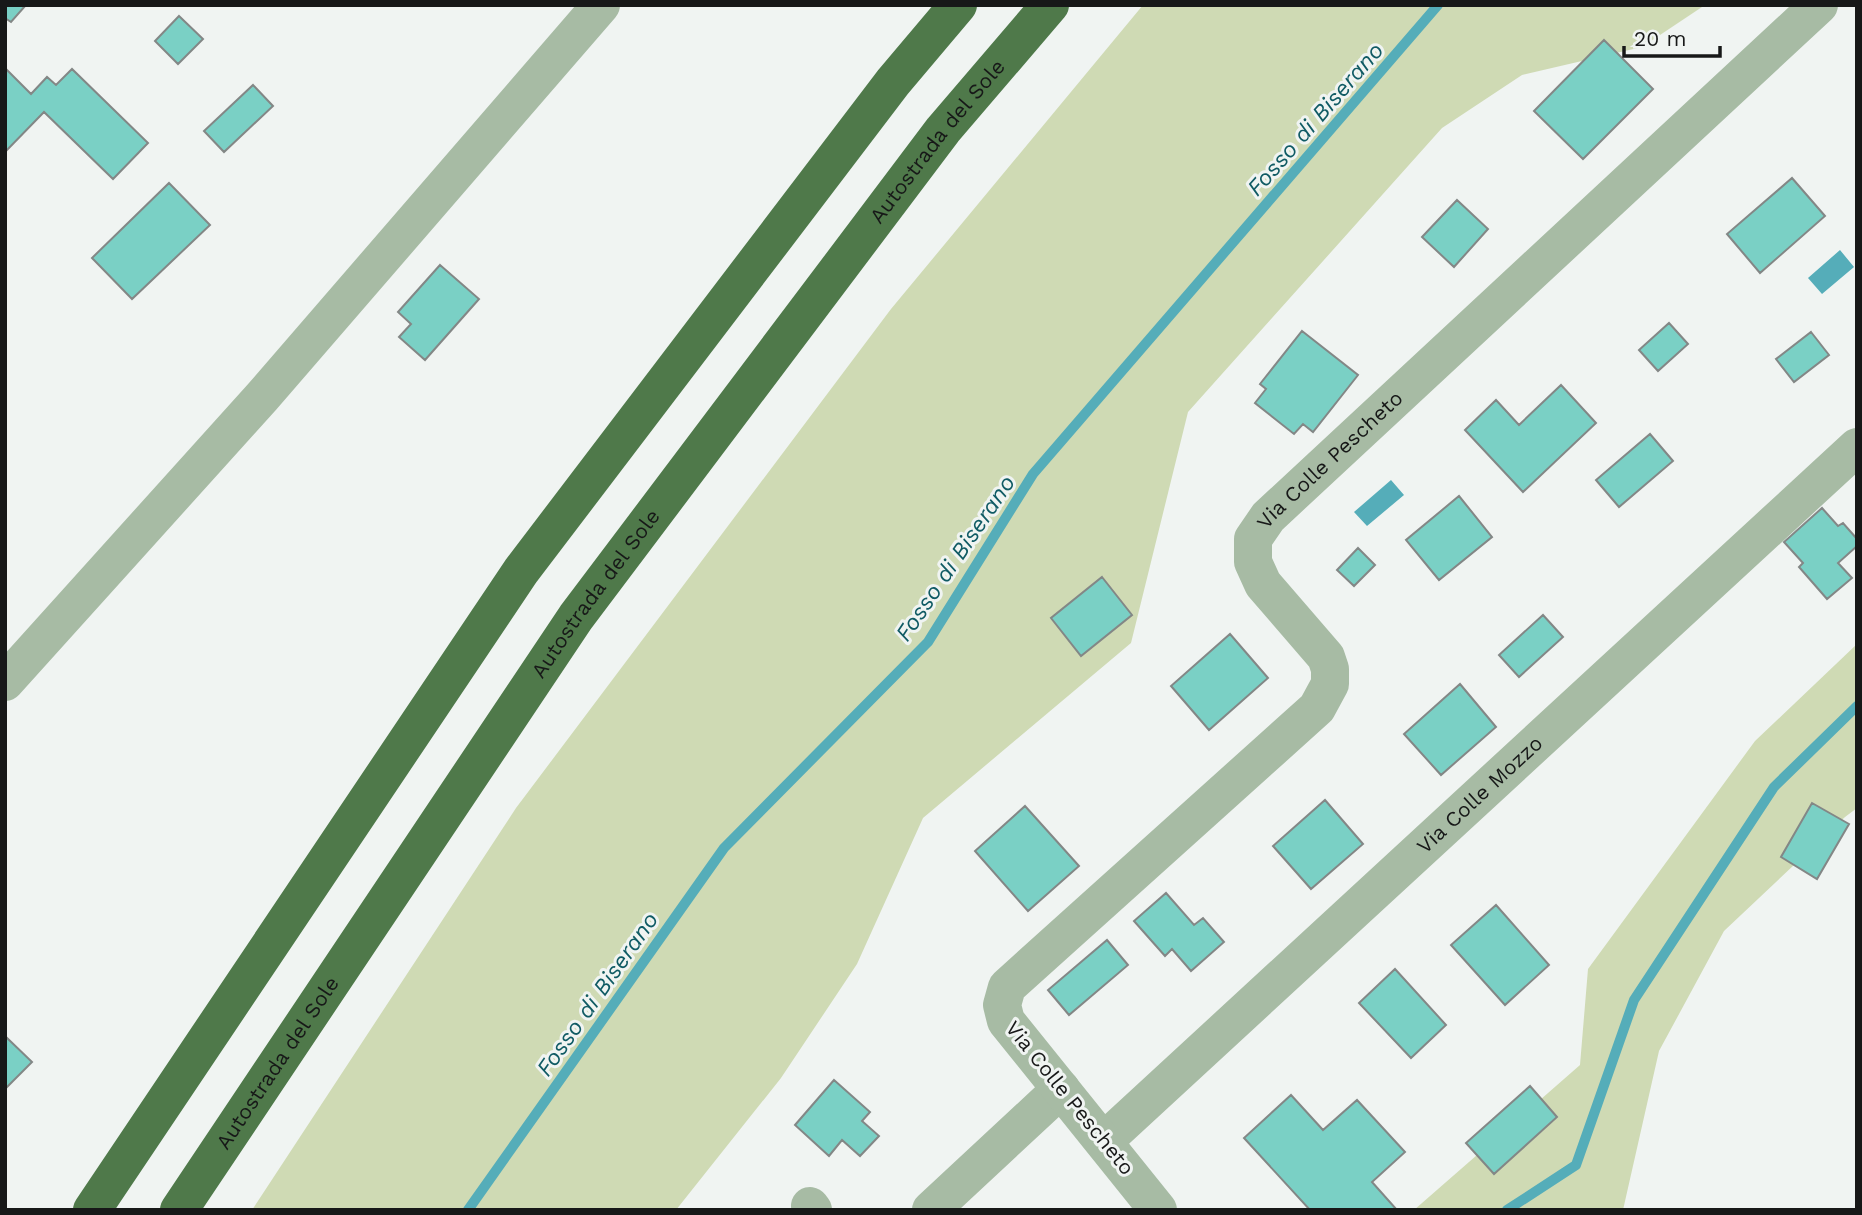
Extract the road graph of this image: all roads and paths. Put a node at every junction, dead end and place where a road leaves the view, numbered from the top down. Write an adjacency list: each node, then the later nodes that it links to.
1 (601, 5): 6 (street)
2 (958, 5): 9 (highway)
3 (1050, 5): 10 (highway, Autostrada del Sole)
4 (1819, 5): 7 (street, Via Colle Pescheto)
5 (1857, 447): 8 (street, Via Colle Mozzo)
6 (5, 682)
7 (1061, 1088): 8 (street, Via Colle Pescheto); 11 (street)
8 (1104, 1142): 12 (street, Via Colle Pescheto)
9 (92, 1210)
10 (179, 1210)
11 (931, 1210)
12 (1158, 1210)

